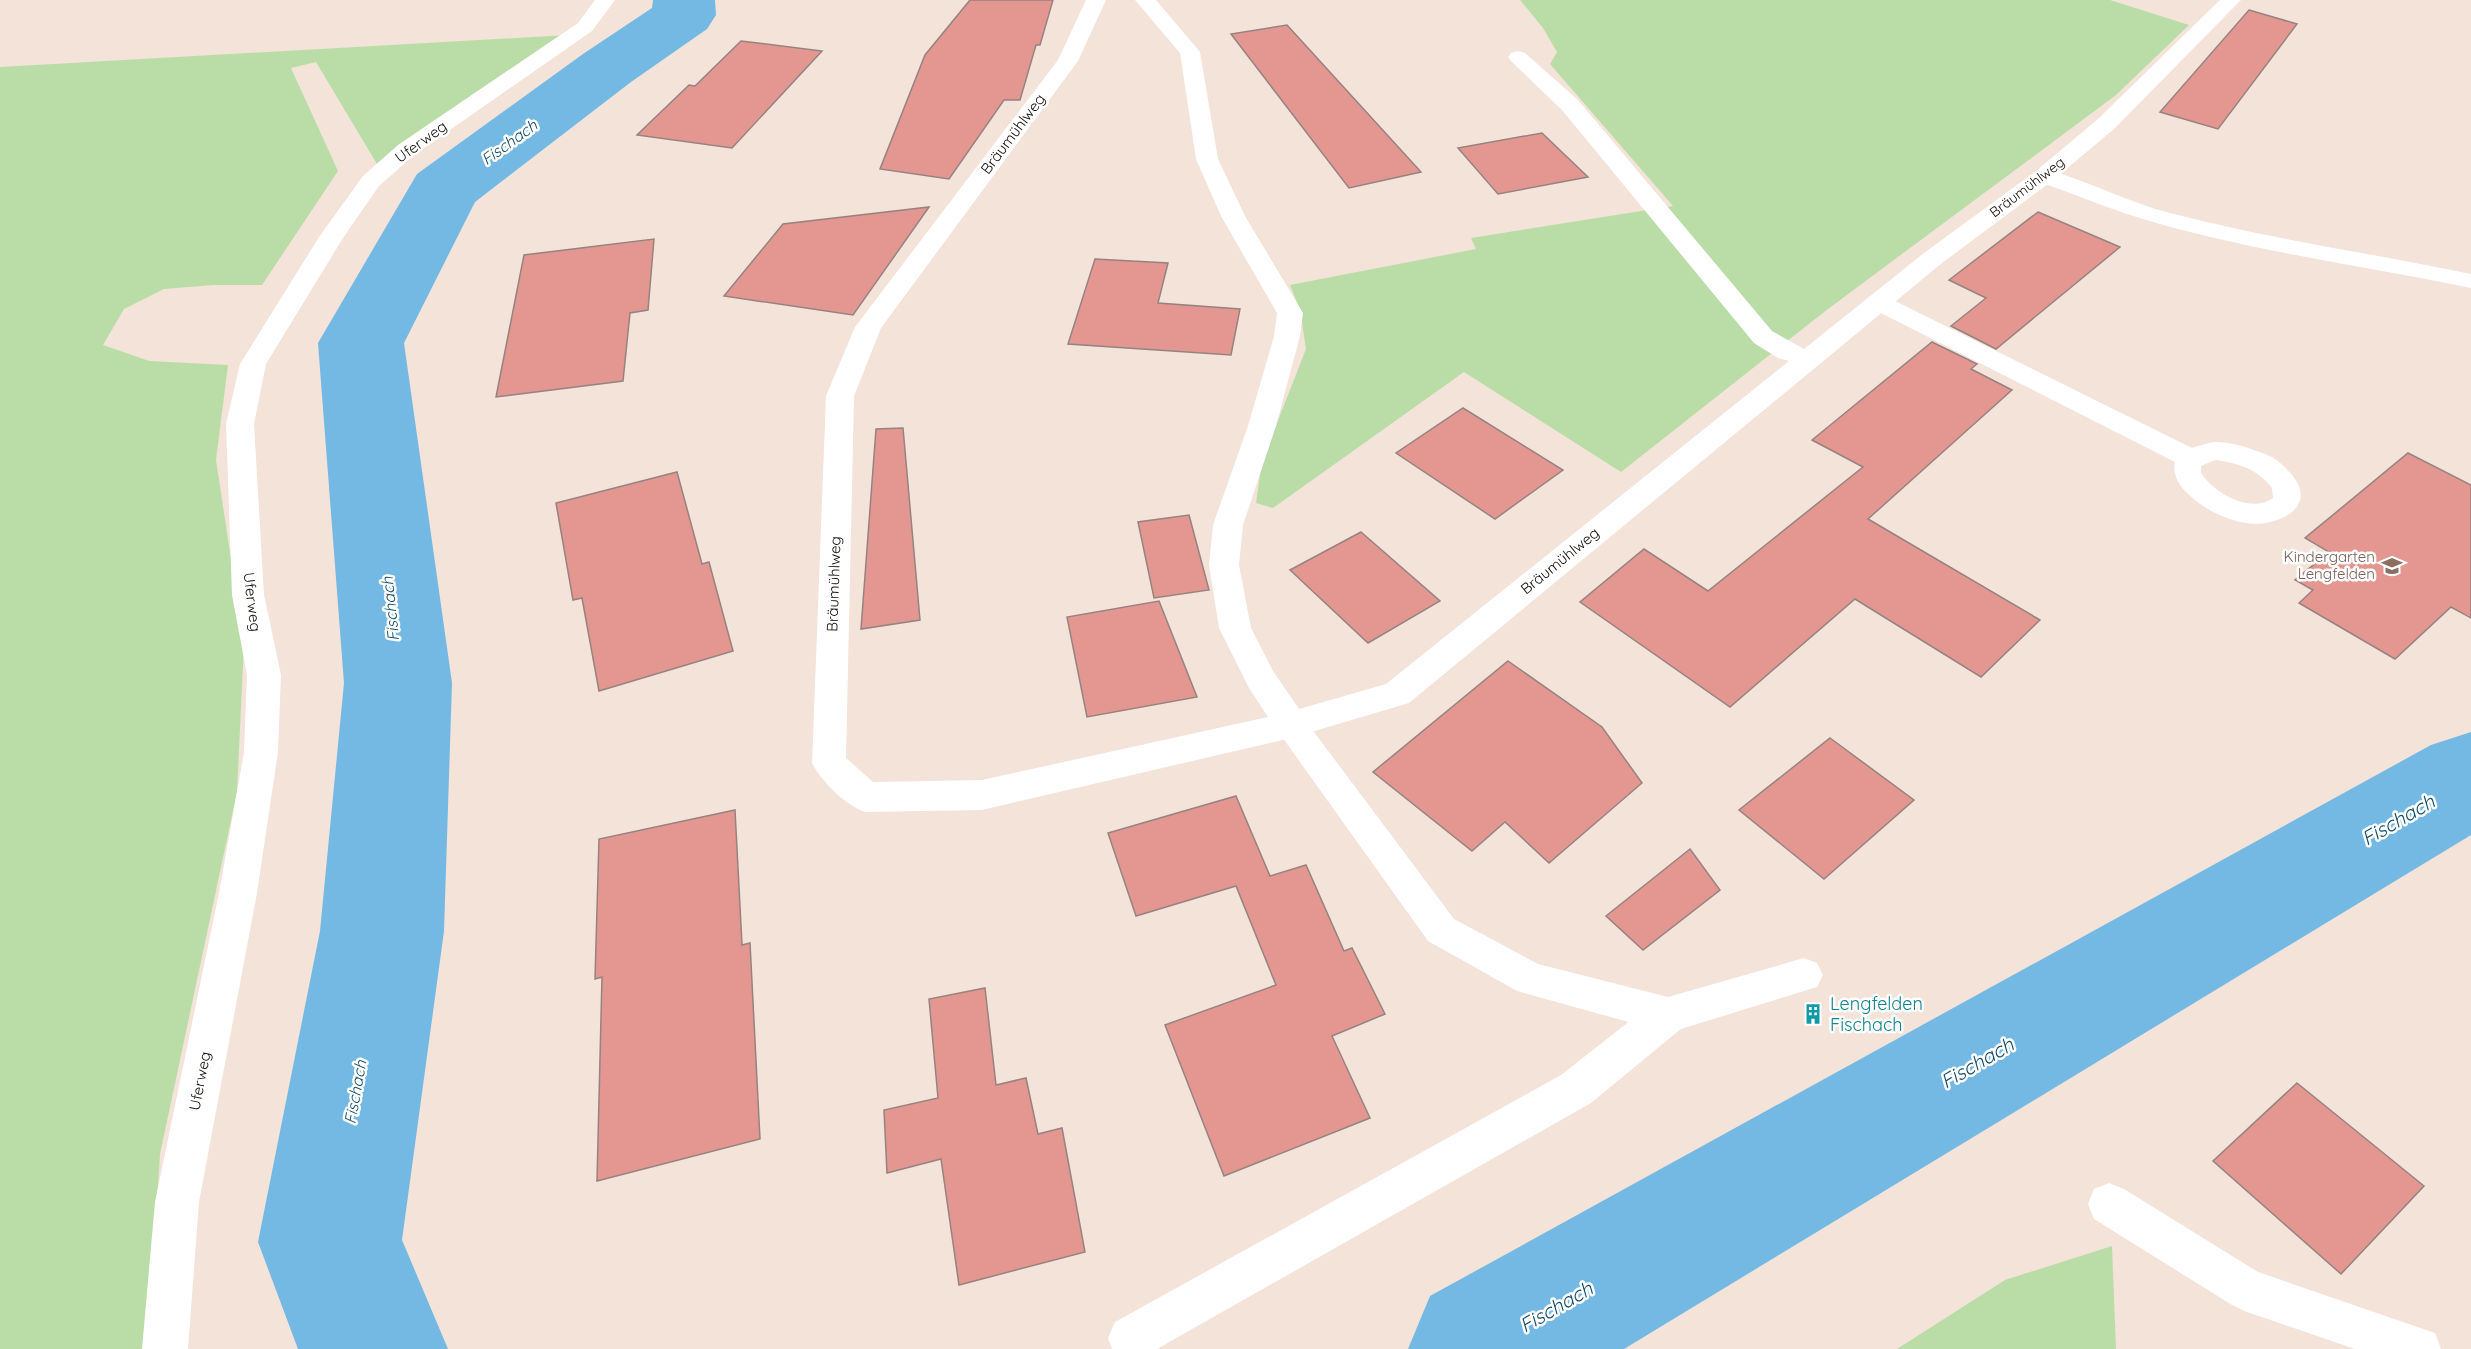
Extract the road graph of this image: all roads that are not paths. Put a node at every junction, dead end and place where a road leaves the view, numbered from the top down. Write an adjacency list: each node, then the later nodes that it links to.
1 (605, 0): 16 (street, Uferweg)
2 (1096, 0): 11 (street, Bräumühlweg)
3 (1145, 0): 11 (street)
4 (2231, 0): 6 (street, Bräumühlweg)
5 (1518, 57): 9 (street)
6 (2044, 176): 7 (lane); 8 (street, Bräumühlweg)
7 (2471, 281)
8 (1878, 302): 9 (street, Bräumühlweg); 10 (lane)
9 (1808, 358): 11 (street, Bräumühlweg)
10 (2191, 459)
11 (1291, 725): 13 (lane)
12 (1804, 975): 13 (lane)
13 (1668, 1016): 15 (street)
14 (2109, 1204): 17 (lane)
15 (1131, 1338)
16 (165, 1349)
17 (2419, 1349)

